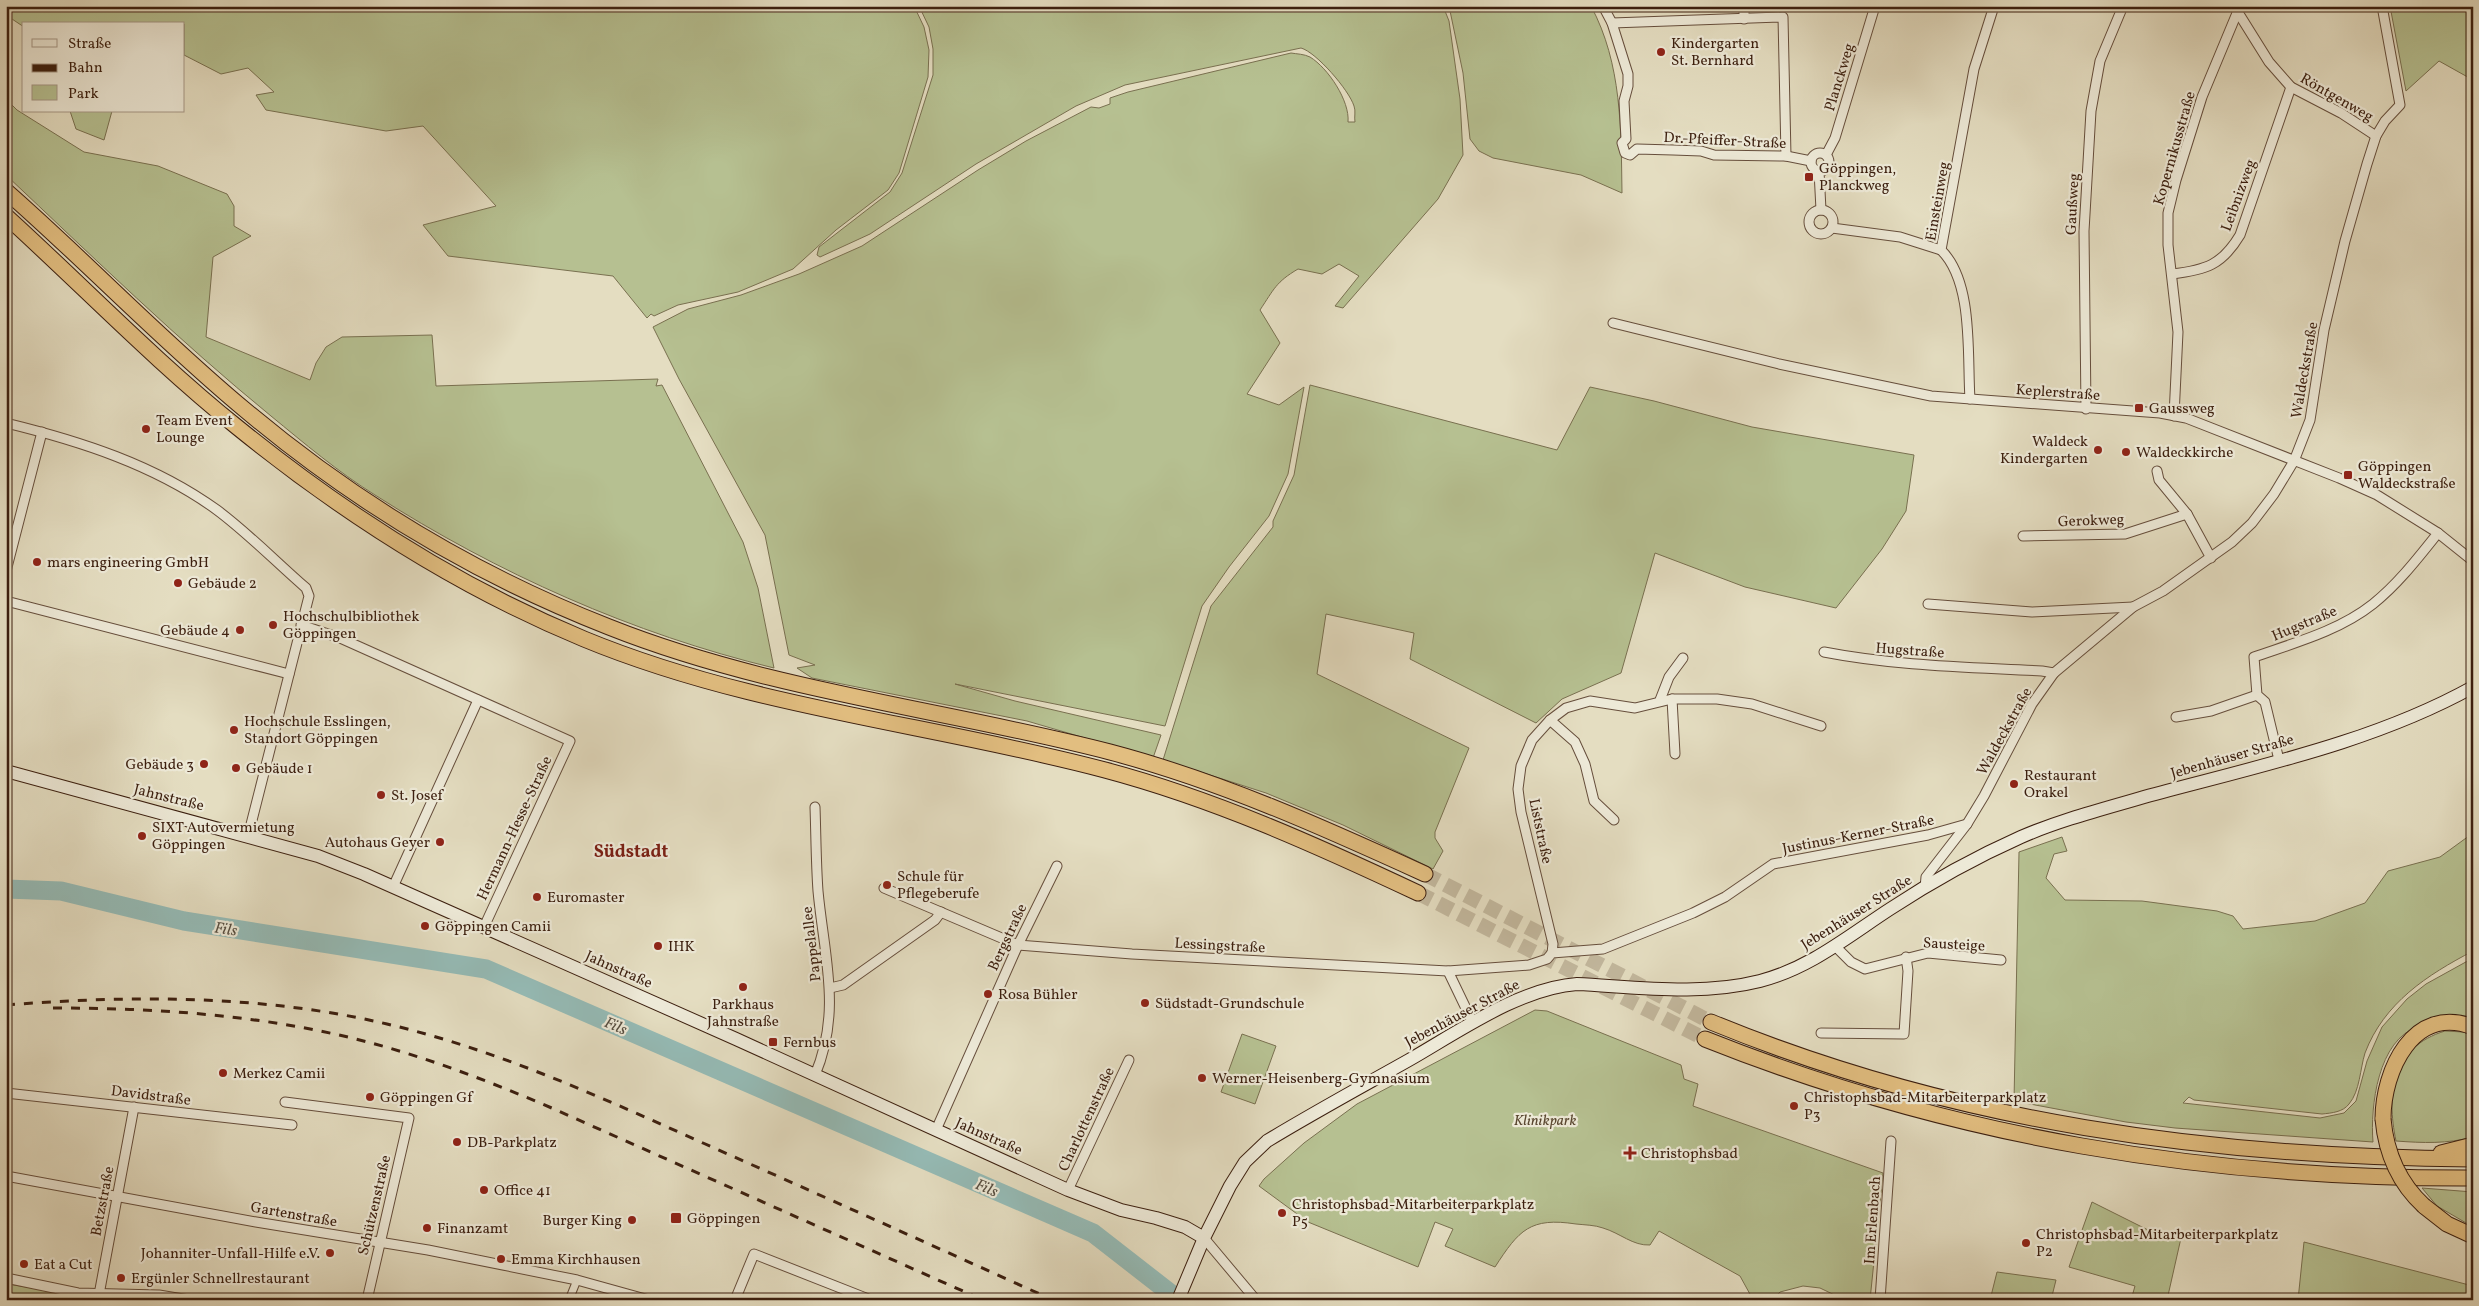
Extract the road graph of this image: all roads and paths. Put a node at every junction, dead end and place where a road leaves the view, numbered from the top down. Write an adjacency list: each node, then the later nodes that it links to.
1 (1602, 6): 9 (street, Dr.-Pfeiffer-Straße)
2 (1744, 6): 8 (street)
3 (1875, 6): 14 (street, Planckweg)
4 (1994, 6): 22 (street, Einsteinweg)
5 (2123, 6): 26 (street, Gaußweg)
6 (2382, 6): 11 (street, Waldeckstraße)
7 (2235, 10): 10 (street, Röntgenweg); 23 (street, Kopernikusstraße)
8 (1744, 19): 9 (street); 15 (street)
9 (1612, 23): 12 (street, Dr.-Pfeiffer-Straße)
10 (2291, 87): 11 (street, Röntgenweg); 23 (street, Leibnizweg)
11 (2376, 136): 30 (street, Waldeckstraße)
12 (1626, 139): 13 (street); 13 (street, Dr.-Pfeiffer-Straße)
13 (1637, 149): 15 (street, Dr.-Pfeiffer-Straße)
14 (1826, 155): 16 (street); 17 (street)
15 (1786, 156): 16 (street, Dr.-Pfeiffer-Straße)
16 (1811, 161): 17 (street)
17 (1819, 171): 19 (street)
18 (6, 191): 62 (highway)
19 (1821, 210): 21 (street); 21 (street)
20 (6, 216): 66 (highway)
21 (1832, 228): 22 (street)
22 (1942, 250): 25 (street, Einsteinweg)
23 (2172, 274): 27 (street, Kopernikusstraße)
24 (1613, 323): 25 (street, Keplerstraße)
25 (1970, 399): 26 (street, Keplerstraße)
26 (2086, 409): 27 (street, Keplerstraße)
27 (2174, 416): 30 (street, Keplerstraße)
28 (6, 423): 29 (street)
29 (42, 432): 37 (street); 41 (street)
30 (2294, 461): 33 (street, Keplerstraße); 35 (street, Waldeckstraße)
31 (2157, 471): 32 (street)
32 (2188, 514): 34 (street, Gerokweg); 35 (street)
33 (2438, 534): 36 (street, Keplerstraße); 47 (street, Hugstraße)
34 (2023, 536)
35 (2211, 558): 40 (street, Waldeckstraße)
36 (2473, 561)
37 (6, 571)
38 (6, 602): 45 (street)
39 (1928, 604): 40 (street, Waldeckstraße)
40 (2133, 607): 44 (street, Waldeckstraße)
41 (301, 625): 45 (street); 49 (street)
42 (1824, 652): 44 (street, Hugstraße)
43 (1683, 658): 50 (street)
44 (2054, 673): 59 (street, Waldeckstraße)
45 (289, 674): 60 (street)
46 (2473, 687): 55 (main road, Jebenhäuser Straße)
47 (2258, 695): 51 (street); 55 (street, Hugstraße)
48 (1672, 699): 50 (street, Liststraße); 53 (street, Liststraße); 54 (street)
49 (478, 700): 63 (street); 68 (street, Hermann-Hesse-Straße)
50 (1660, 700): 52 (street, Liststraße)
51 (2176, 718)
52 (1550, 720): 58 (street); 71 (street, Liststraße)
53 (1821, 726)
54 (1675, 754)
55 (2279, 760): 65 (main road, Jebenhäuser Straße)
56 (6, 771): 60 (main road, Jahnstraße)
57 (815, 807): 75 (street, Pappelallee)
58 (1614, 820)
59 (1967, 824): 65 (street, Waldeckstraße); 71 (street, Justinus-Kerner-Straße)
60 (248, 836): 63 (main road, Jahnstraße)
61 (1057, 866): 69 (street, Bergstraße)
62 (1425, 874)
63 (393, 887): 68 (main road, Jahnstraße)
64 (884, 888): 67 (street, Lessingstraße)
65 (1925, 888): 70 (main road, Jebenhäuser Straße)
66 (1418, 893)
67 (940, 912): 69 (street, Lessingstraße); 75 (street)
68 (484, 928): 82 (main road, Jahnstraße)
69 (1018, 945): 74 (street, Lessingstraße); 87 (street, Bergstraße)
70 (1836, 947): 72 (street, Sausteige); 77 (main road, Jebenhäuser Straße)
71 (1552, 953): 74 (street, Justinus-Kerner-Straße)
72 (1906, 957): 73 (street, Sausteige); 79 (street, Sausteige)
73 (2001, 960)
74 (1448, 971): 77 (street)
75 (830, 988): 82 (street, Pappelallee)
76 (1711, 1022): 90 (highway)
77 (1473, 1023): 99 (main road, Jebenhäuser Straße)
78 (2473, 1027): 98 (highway, bridge)
79 (1820, 1033)
80 (1705, 1038): 93 (highway)
81 (1129, 1060): 96 (street, Charlottenstraße)
82 (815, 1075): 87 (main road, Jahnstraße)
83 (6, 1093): 85 (street, Davidstraße)
84 (285, 1102): 100 (street, Schützenstraße)
85 (134, 1107): 86 (street, Davidstraße); 97 (street, Betzstraße)
86 (292, 1126)
87 (936, 1130): 96 (main road, Jahnstraße)
88 (1891, 1141): 112 (street, Im Erlenbach)
89 (2473, 1145): 90 (highway)
90 (2427, 1159): 91 (highway)
91 (2473, 1160)
92 (6, 1176): 97 (street, Gartenstraße)
93 (2437, 1178): 94 (highway); 95 (highway)
94 (2473, 1178)
95 (2473, 1189)
96 (1068, 1190): 99 (main road, Jahnstraße)
97 (117, 1196): 100 (street, Gartenstraße); 103 (street, Betzstraße)
98 (2473, 1236)
99 (1204, 1238): 110 (main road, Jebenhäuser Straße); 111 (street)
100 (380, 1242): 102 (street, Gartenstraße); 105 (street, Schützenstraße)
101 (6, 1278): 103 (street)
102 (577, 1280): 106 (street); 107 (street, Gartenstraße)
103 (98, 1297): 104 (street)
104 (189, 1300)
105 (367, 1300)
106 (569, 1300)
107 (649, 1300)
108 (735, 1300): 109 (street)
109 (871, 1300)
110 (1178, 1300)
111 (1256, 1300)
112 (1880, 1300)

